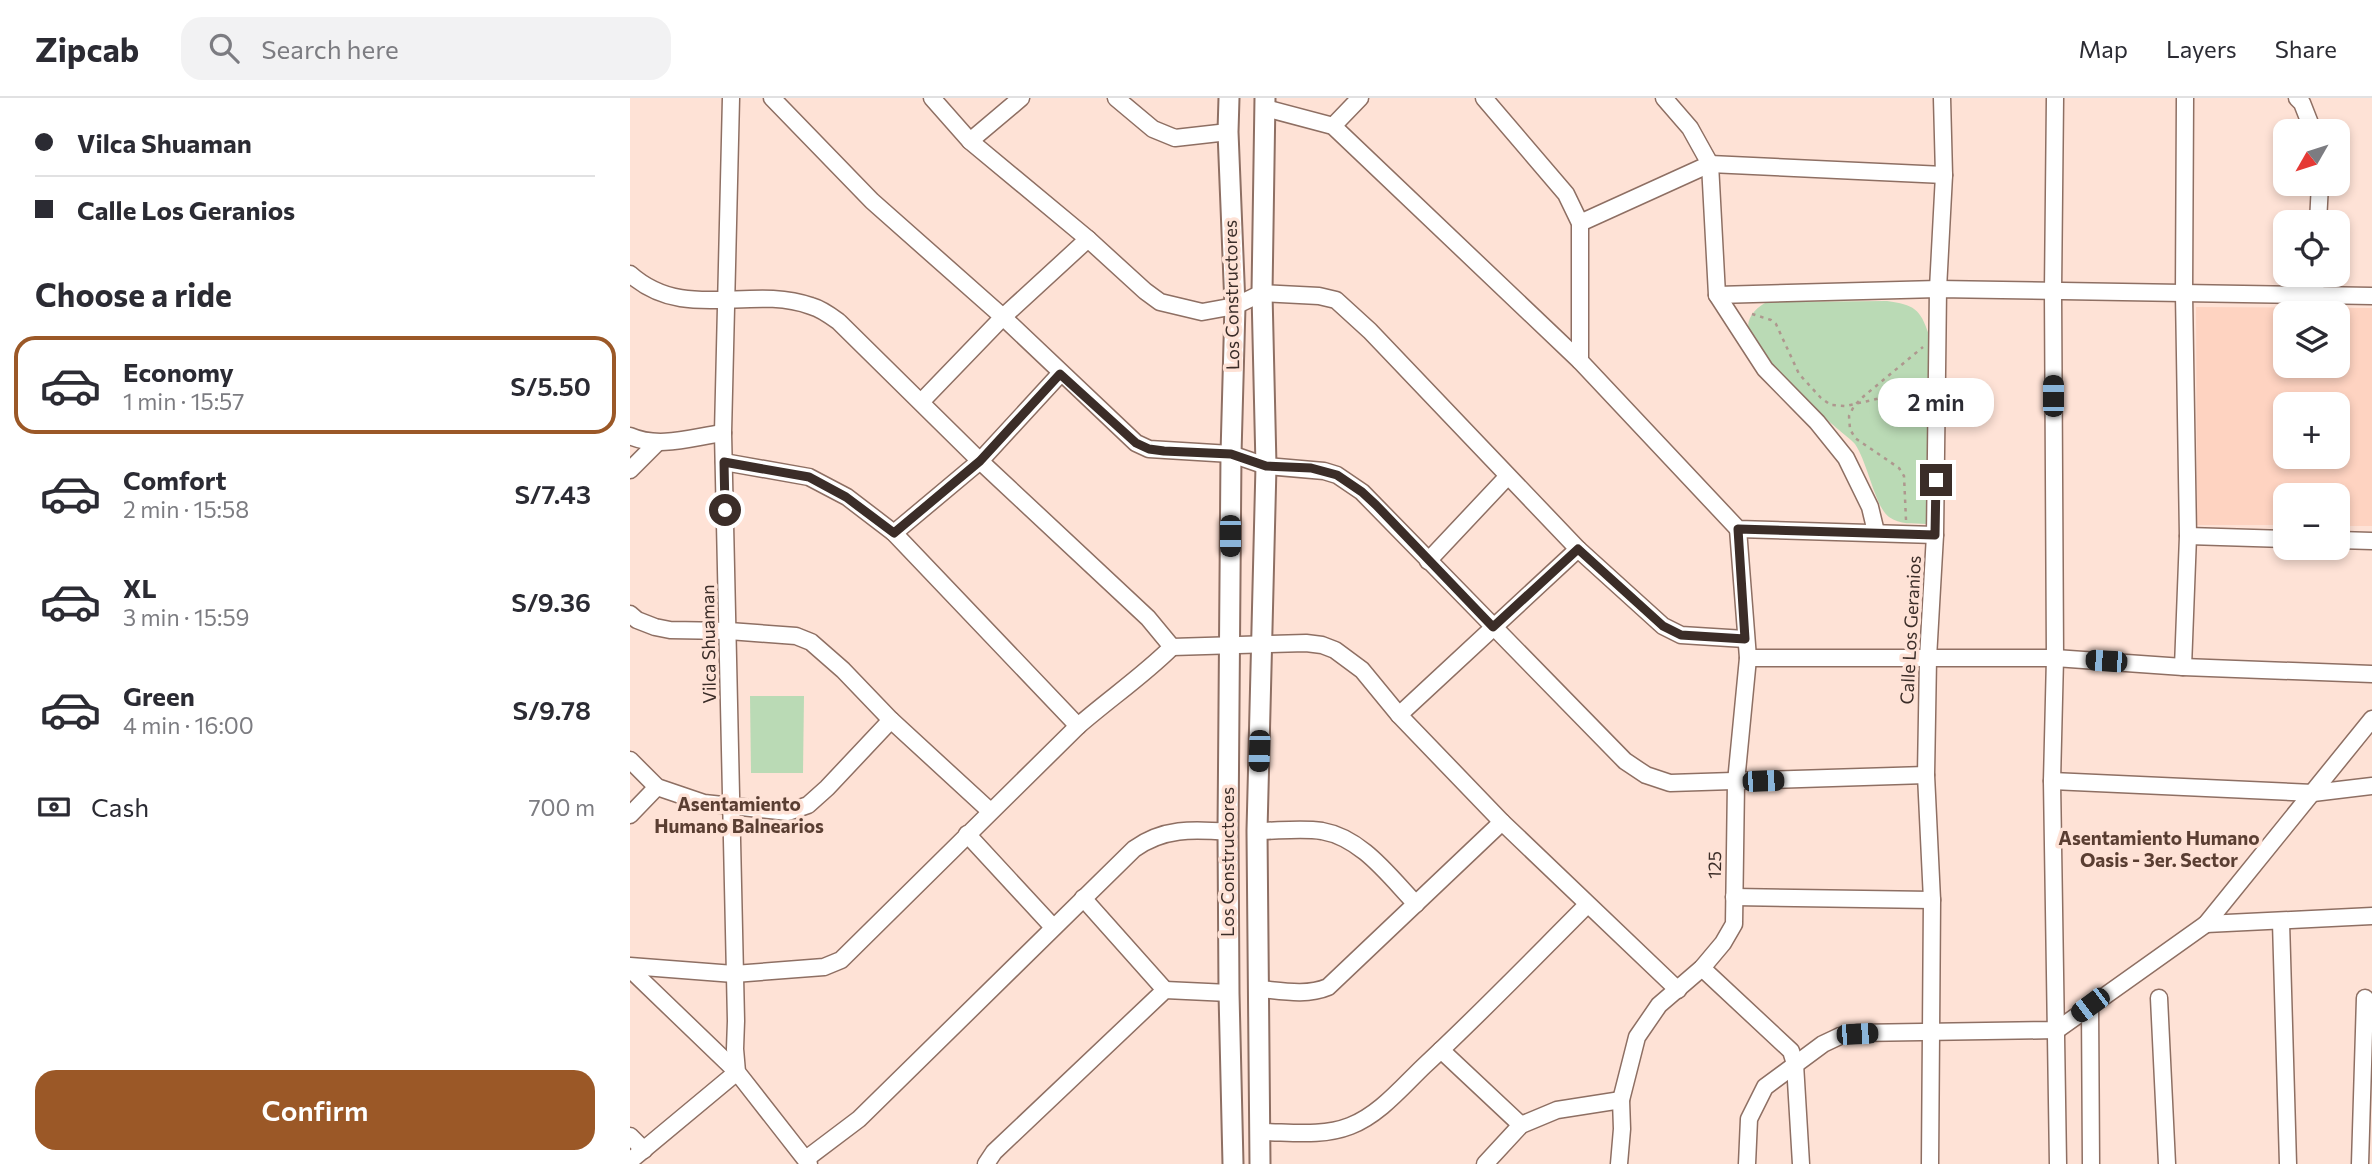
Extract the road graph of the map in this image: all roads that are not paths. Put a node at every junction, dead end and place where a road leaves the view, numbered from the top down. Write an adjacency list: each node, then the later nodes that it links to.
1 (731, 98): 32 (street, Vilca Shuaman)
2 (772, 98): 34 (street)
3 (932, 98): 18 (street)
4 (1021, 98): 18 (street)
5 (1116, 98): 17 (street)
6 (1229, 98): 17 (main road, Los Constructores)
7 (1360, 98): 16 (street)
8 (1483, 98): 21 (street)
9 (1664, 98): 19 (street)
10 (1942, 98): 20 (street, Calle Los Geranios)
11 (2055, 98): 26 (street)
12 (2185, 98): 28 (street)
13 (2297, 98): 15 (street)
14 (1265, 103): 16 (street); 27 (main road, Los Constructores)
15 (2309, 119)
16 (1333, 126): 35 (street)
17 (1228, 132): 33 (main road, Los Constructores)
18 (970, 141): 22 (street)
19 (1710, 163): 20 (street); 21 (street); 29 (street)
20 (1944, 175): 25 (street, Calle Los Geranios)
21 (1580, 223): 35 (street)
22 (1088, 239): 33 (street); 34 (street)
23 (630, 274): 32 (street)
24 (2315, 287): 30 (street)
25 (1938, 289): 26 (street); 29 (street); 50 (street, Calle Los Geranios)
26 (2053, 291): 28 (street); 66 (street)
27 (1262, 293): 33 (street); 44 (main road, Los Constructores); 46 (street)
28 (2184, 294): 30 (street); 51 (street)
29 (1717, 295): 48 (street)
30 (2315, 295): 31 (street)
31 (2372, 296)
32 (726, 300): 37 (street); 38 (street, Vilca Shuaman)
33 (1235, 306): 41 (main road, Los Constructores)
34 (1003, 317): 36 (street); 37 (street)
35 (1580, 361): 47 (street)
36 (1060, 374): 41 (street); 42 (street)
37 (920, 402): 42 (street)
38 (723, 433): 40 (street); 43 (street, Vilca Shuaman)
39 (630, 436): 40 (street)
40 (657, 443): 45 (street)
41 (1231, 454): 44 (street); 62 (main road, Los Constructores)
42 (980, 461): 49 (street); 63 (street)
43 (724, 462): 49 (street); 59 (street, Vilca Shuaman)
44 (1266, 466): 56 (street); 61 (main road, Los Constructores)
45 (630, 470)
46 (1507, 477): 55 (street); 56 (street)
47 (1738, 529): 48 (street); 60 (street, 125)
48 (1876, 532): 50 (street)
49 (894, 533): 72 (street)
50 (1935, 535): 65 (street, Calle Los Geranios)
51 (2188, 536): 52 (street); 67 (street)
52 (2273, 539)
53 (2350, 540): 54 (street)
54 (2372, 541)
55 (1578, 549): 58 (street); 60 (street)
56 (1428, 561): 58 (street)
57 (630, 614): 59 (street)
58 (1493, 627): 69 (street); 76 (street)
59 (729, 631): 71 (street); 80 (street, Vilca Shuaman)
60 (1745, 639): 64 (street, 125)
61 (1263, 643): 62 (street); 69 (street); 84 (main road, Los Constructores)
62 (1230, 646): 63 (street); 85 (main road, Los Constructores)
63 (1172, 647): 72 (street)
64 (1748, 658): 65 (street); 76 (street, 125)
65 (1928, 658): 66 (street); 74 (street, Calle Los Geranios)
66 (2055, 658): 67 (street); 75 (street)
67 (2183, 667): 68 (street)
68 (2372, 674)
69 (1399, 715): 83 (street)
70 (2372, 719): 79 (street)
71 (891, 720): 80 (street); 81 (street)
72 (1078, 726): 81 (street)
73 (630, 761): 78 (street)
74 (1926, 775): 76 (street); 89 (street, Calle Los Geranios)
75 (2052, 781): 79 (street); 106 (street)
76 (1736, 782): 87 (street, 125)
77 (2372, 786): 79 (street)
78 (657, 787): 80 (street); 82 (street)
79 (2313, 793): 94 (street)
80 (730, 806): 98 (street, Vilca Shuaman)
81 (990, 811): 86 (street)
82 (630, 815)
83 (1502, 822): 90 (street); 91 (street)
84 (1257, 831): 90 (street); 99 (main road, Los Constructores)
85 (1228, 832): 88 (street); 102 (main road, Los Constructores)
86 (967, 834): 95 (street); 98 (street)
87 (1734, 897): 89 (street); 97 (street, 125)
88 (1083, 898): 95 (street); 100 (street)
89 (1932, 900): 107 (street, Calle Los Geranios)
90 (1416, 904): 99 (street)
91 (1587, 905): 101 (street); 108 (street)
92 (2372, 916): 93 (street)
93 (2281, 922): 94 (street); 129 (street)
94 (2206, 925): 105 (street)
95 (1053, 927): 117 (street)
96 (630, 968): 98 (street); 110 (street)
97 (1702, 968): 101 (street, 125); 109 (street)
98 (734, 974): 110 (street, Vilca Shuaman)
99 (1260, 989): 113 (main road, Los Constructores)
100 (1166, 990): 102 (street); 118 (street)
101 (1678, 990): 111 (street, 125)
102 (1228, 993): 119 (main road, Los Constructores)
103 (2159, 998): 128 (street)
104 (2365, 998): 130 (street)
105 (2090, 1005): 106 (street); 127 (street)
106 (2057, 1030): 107 (street); 126 (street)
107 (1930, 1031): 109 (street); 125 (street, Calle Los Geranios)
108 (1441, 1050): 112 (street); 113 (street)
109 (1795, 1064): 123 (street); 124 (street)
110 (737, 1072): 115 (street); 117 (street)
111 (1621, 1100): 112 (street); 122 (street, 125)
112 (1521, 1125): 121 (street)
113 (1260, 1132): 120 (main road, Los Constructores)
114 (630, 1136): 115 (street)
115 (644, 1150): 116 (street)
116 (630, 1161)
117 (808, 1161)
118 (986, 1164)
119 (1230, 1164)
120 (1260, 1164)
121 (1485, 1164)
122 (1619, 1164)
123 (1747, 1164)
124 (1801, 1164)
125 (1930, 1164)
126 (2058, 1164)
127 (2091, 1164)
128 (2167, 1164)
129 (2288, 1164)
130 (2360, 1164)

